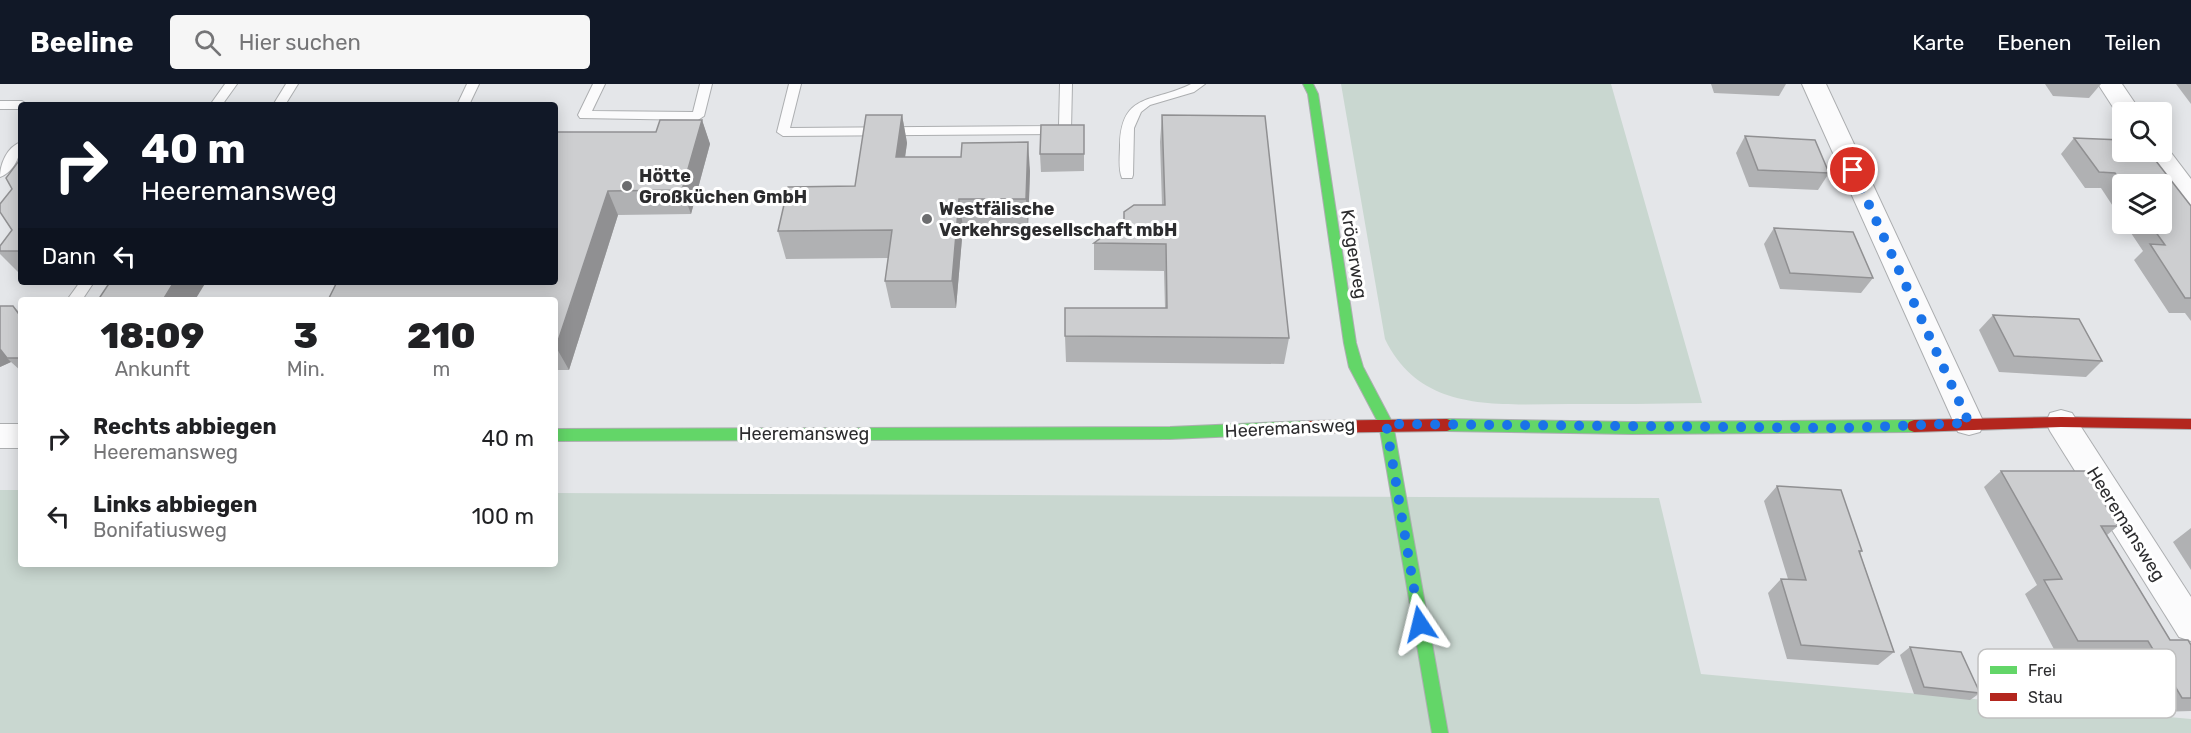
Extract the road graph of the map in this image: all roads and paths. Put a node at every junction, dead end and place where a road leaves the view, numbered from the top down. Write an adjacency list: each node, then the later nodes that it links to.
1 (231, 84): 12 (lane)
2 (292, 84): 13 (lane)
3 (473, 84): 14 (lane)
4 (599, 84): 5 (lane)
5 (706, 84)
6 (795, 84): 7 (lane)
7 (1066, 84)
8 (1199, 84): 21 (lane)
9 (1308, 84): 25 (street, Krögerweg)
10 (1814, 84): 24 (street)
11 (2110, 84): 15 (street)
12 (218, 102)
13 (281, 102)
14 (464, 102)
15 (2122, 102)
16 (0, 105): 17 (lane)
17 (18, 105)
18 (18, 150): 20 (lane)
19 (2165, 162): 22 (street)
20 (0, 172)
21 (1126, 175)
22 (2191, 197)
23 (2061, 422): 24 (street, Heeremansweg); 26 (street, Heeremansweg); 30 (street, Heeremansweg)
24 (1969, 423): 25 (street, Heeremansweg)
25 (1386, 424): 27 (street, Heeremansweg); 31 (street, Krögerweg)
26 (2191, 424)
27 (558, 435)
28 (0, 436): 29 (street)
29 (18, 436)
30 (2191, 626)
31 (1440, 733)

